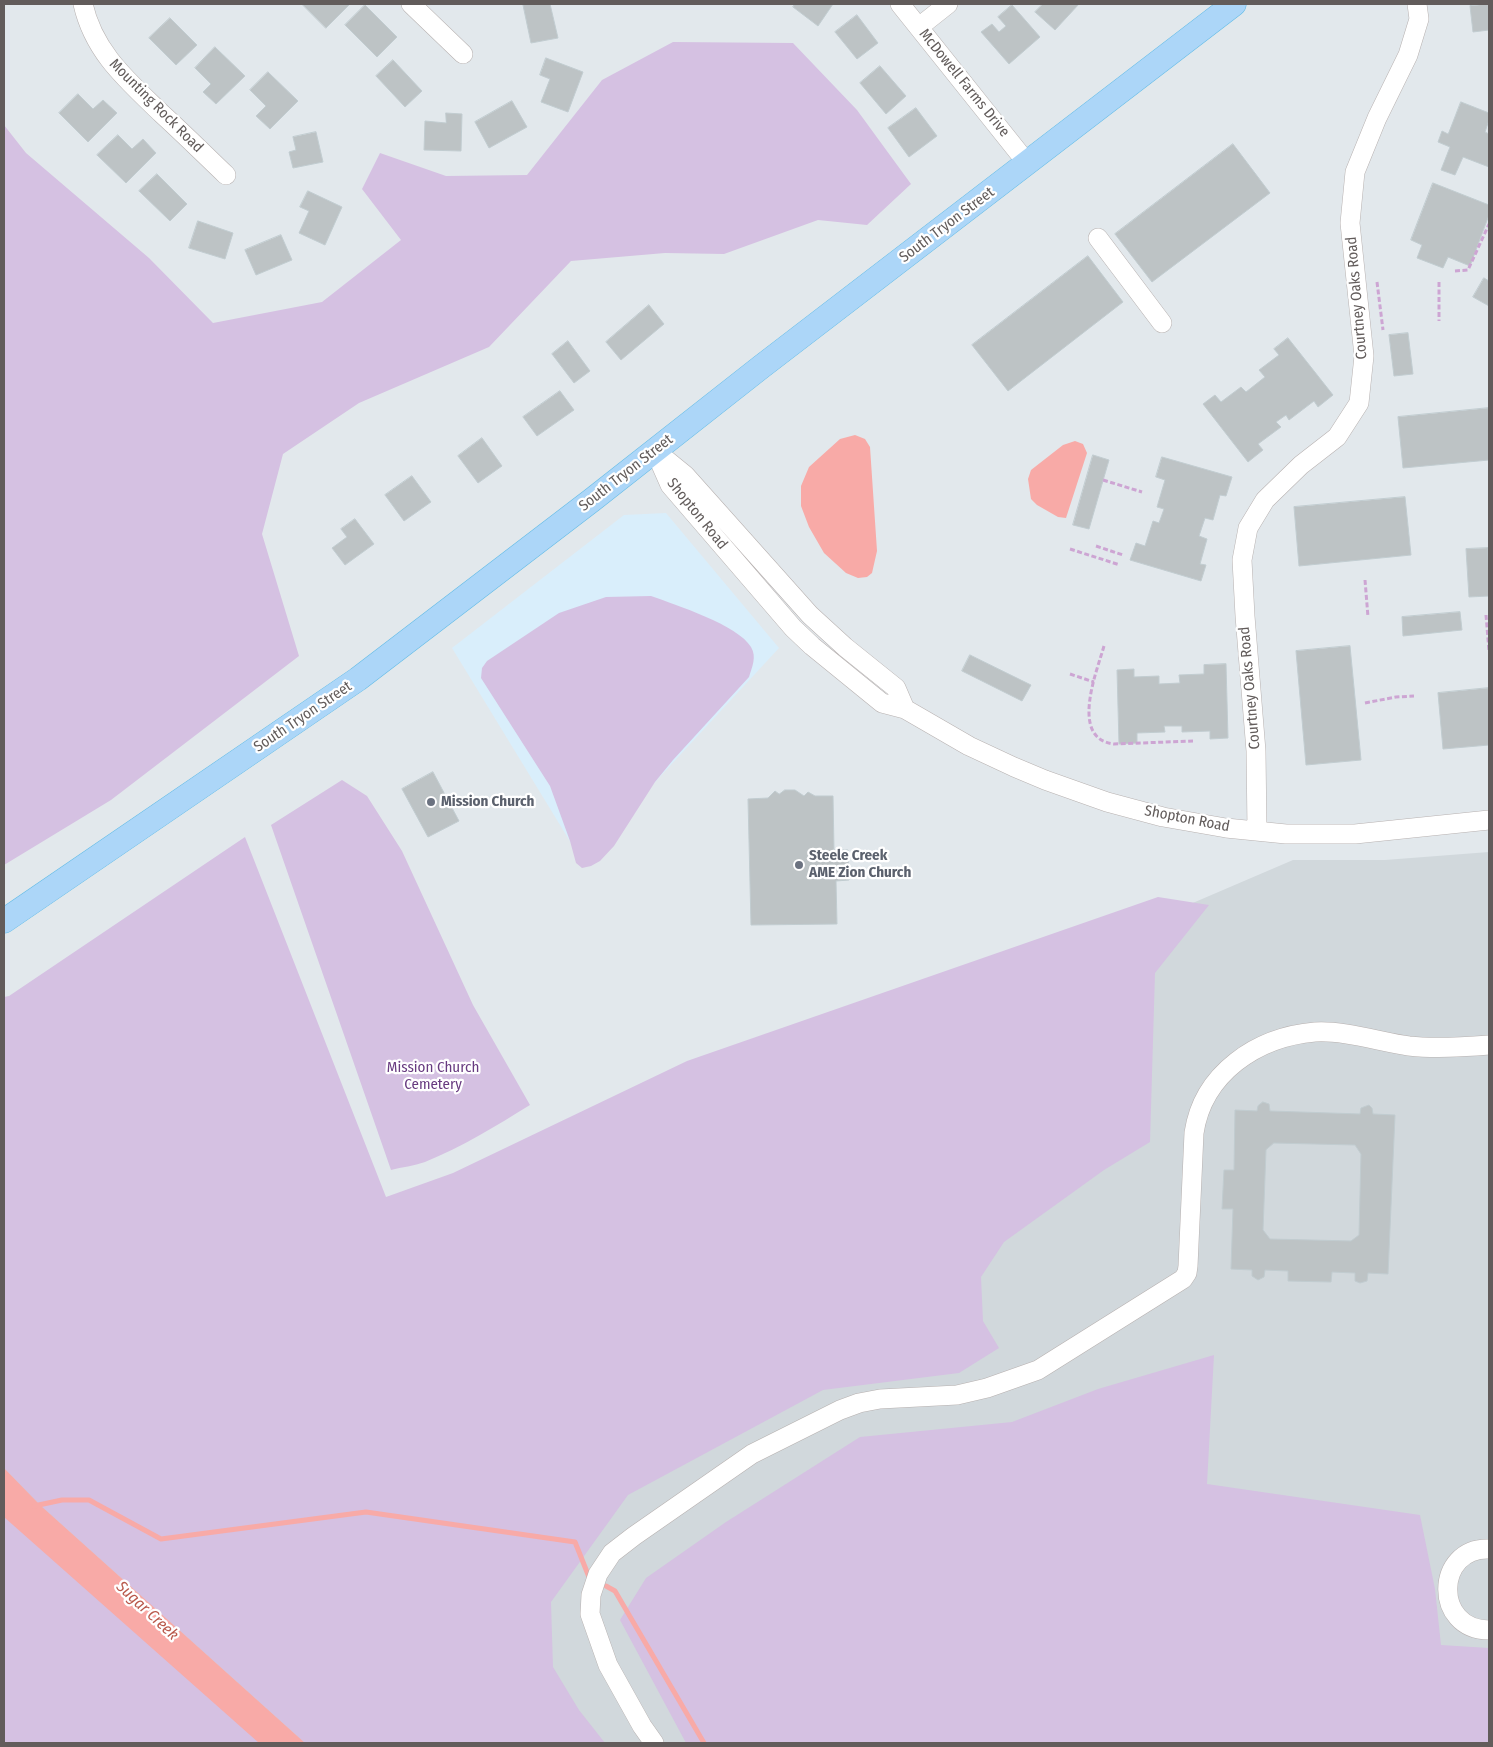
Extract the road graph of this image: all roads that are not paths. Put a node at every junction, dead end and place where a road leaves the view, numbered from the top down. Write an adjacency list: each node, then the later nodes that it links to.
1 (83, 4): 10 (street, Mounting Rock Road)
2 (411, 4): 8 (street)
3 (900, 4): 7 (street, McDowell Farms Drive)
4 (948, 4): 7 (street)
5 (1234, 4): 9 (main road, South Tryon Street)
6 (1417, 4): 15 (street, Courtney Oaks Road)
7 (919, 27): 9 (street, McDowell Farms Drive)
8 (462, 54)
9 (1027, 163): 13 (main road, South Tryon Street)
10 (226, 175)
11 (1098, 238): 12 (street)
12 (1162, 323)
13 (654, 451): 15 (street, Shopton Road); 16 (main road, South Tryon Street)
14 (1489, 820): 15 (street, Shopton Road)
15 (1257, 831)
16 (12, 916)
17 (1489, 1045): 20 (street)
18 (1489, 1549): 19 (street)
19 (1489, 1630)
20 (654, 1743)

